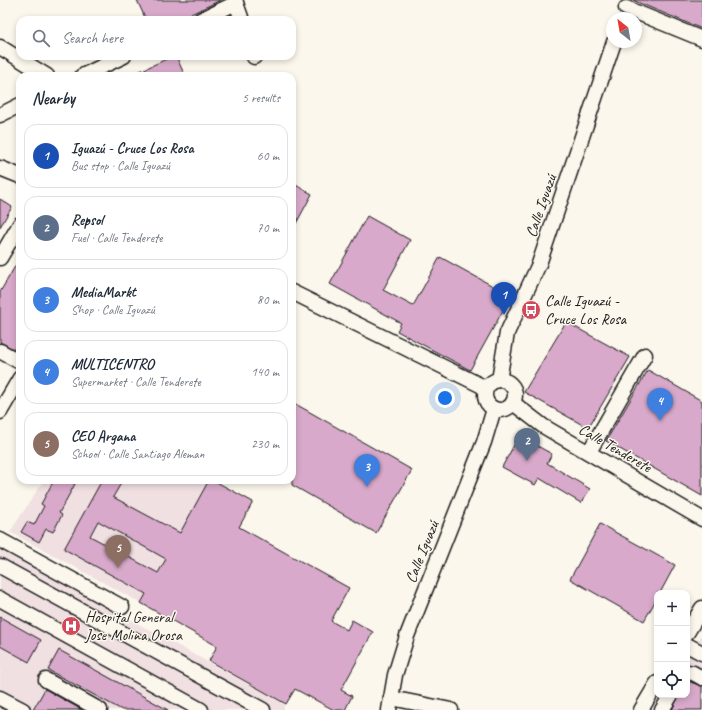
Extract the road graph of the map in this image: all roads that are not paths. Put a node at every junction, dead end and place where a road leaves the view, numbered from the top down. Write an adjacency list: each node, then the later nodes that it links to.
1 (236, 1): 3 (street); 4 (street)
2 (626, 8): 5 (street)
3 (208, 16)
4 (241, 16)
5 (702, 39)
6 (0, 47): 8 (street)
7 (612, 48): 23 (street, Calle Iguazú)
8 (16, 57)
9 (21, 60): 11 (street)
10 (116, 60): 12 (street)
11 (41, 72)
12 (90, 72)
13 (16, 107): 14 (street)
14 (0, 115)
15 (0, 168): 16 (street)
16 (16, 174)
17 (16, 231): 18 (street)
18 (0, 258)
19 (296, 294): 25 (street)
20 (0, 351): 22 (street)
21 (645, 355): 29 (street)
22 (16, 360)
23 (500, 380): 25 (street); 26 (street)
24 (16, 385): 28 (street)
25 (486, 388): 27 (street)
26 (513, 403): 27 (street); 29 (street, Calle Tenderete)
27 (494, 409): 47 (street, Calle Iguazú)
28 (0, 412)
29 (589, 452): 30 (street, Calle Tenderete)
30 (702, 519)
31 (0, 540): 34 (street)
32 (0, 566): 51 (street)
33 (0, 599): 50 (street)
34 (122, 607)
35 (702, 608): 36 (street)
36 (690, 628)
37 (690, 647): 38 (street)
38 (702, 653)
39 (690, 664): 40 (street)
40 (702, 670)
41 (690, 672): 42 (street)
42 (702, 678)
43 (46, 680): 49 (street)
44 (654, 688): 53 (street)
45 (0, 698): 48 (street)
46 (669, 698): 54 (street)
47 (390, 704): 52 (street)
48 (23, 710)
49 (100, 710)
50 (201, 710)
51 (263, 710)
52 (451, 710)
53 (641, 710)
54 (662, 710)

